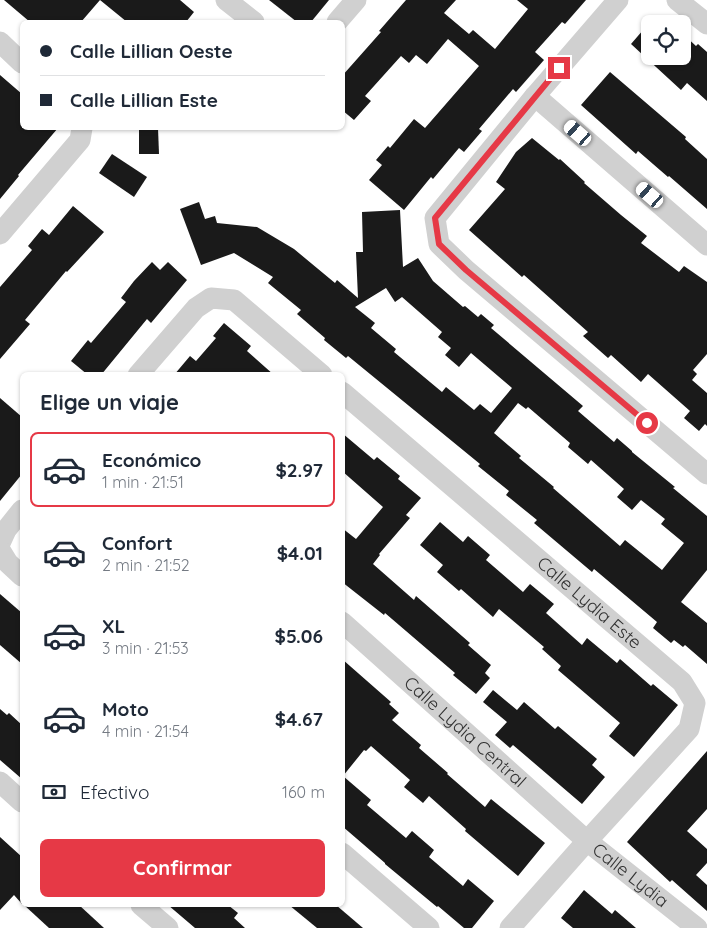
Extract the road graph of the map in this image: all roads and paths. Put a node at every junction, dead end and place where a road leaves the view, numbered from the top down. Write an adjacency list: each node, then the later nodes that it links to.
1 (226, 0): 5 (street)
2 (356, 0): 6 (street)
3 (618, 0): 10 (street)
4 (677, 0): 7 (street)
5 (251, 20)
6 (339, 20)
7 (707, 24)
8 (0, 42): 9 (street)
9 (20, 61)
10 (535, 96): 13 (street); 17 (street)
11 (82, 130): 12 (street)
12 (0, 234)
13 (707, 245)
14 (141, 372): 15 (street)
15 (318, 372)
16 (345, 395): 25 (street, Calle Lydia Este)
17 (707, 474)
18 (20, 512): 19 (street)
19 (0, 543)
20 (0, 550): 21 (street)
21 (20, 574)
22 (345, 625): 25 (street, Calle Lydia Central)
23 (0, 782): 24 (street)
24 (20, 800)
25 (587, 841): 30 (street, Calle Lydia Este); 31 (street, Calle Lydia)
26 (345, 856): 29 (street)
27 (143, 907): 28 (street)
28 (168, 928)
29 (429, 928)
30 (510, 928)
31 (697, 928)

